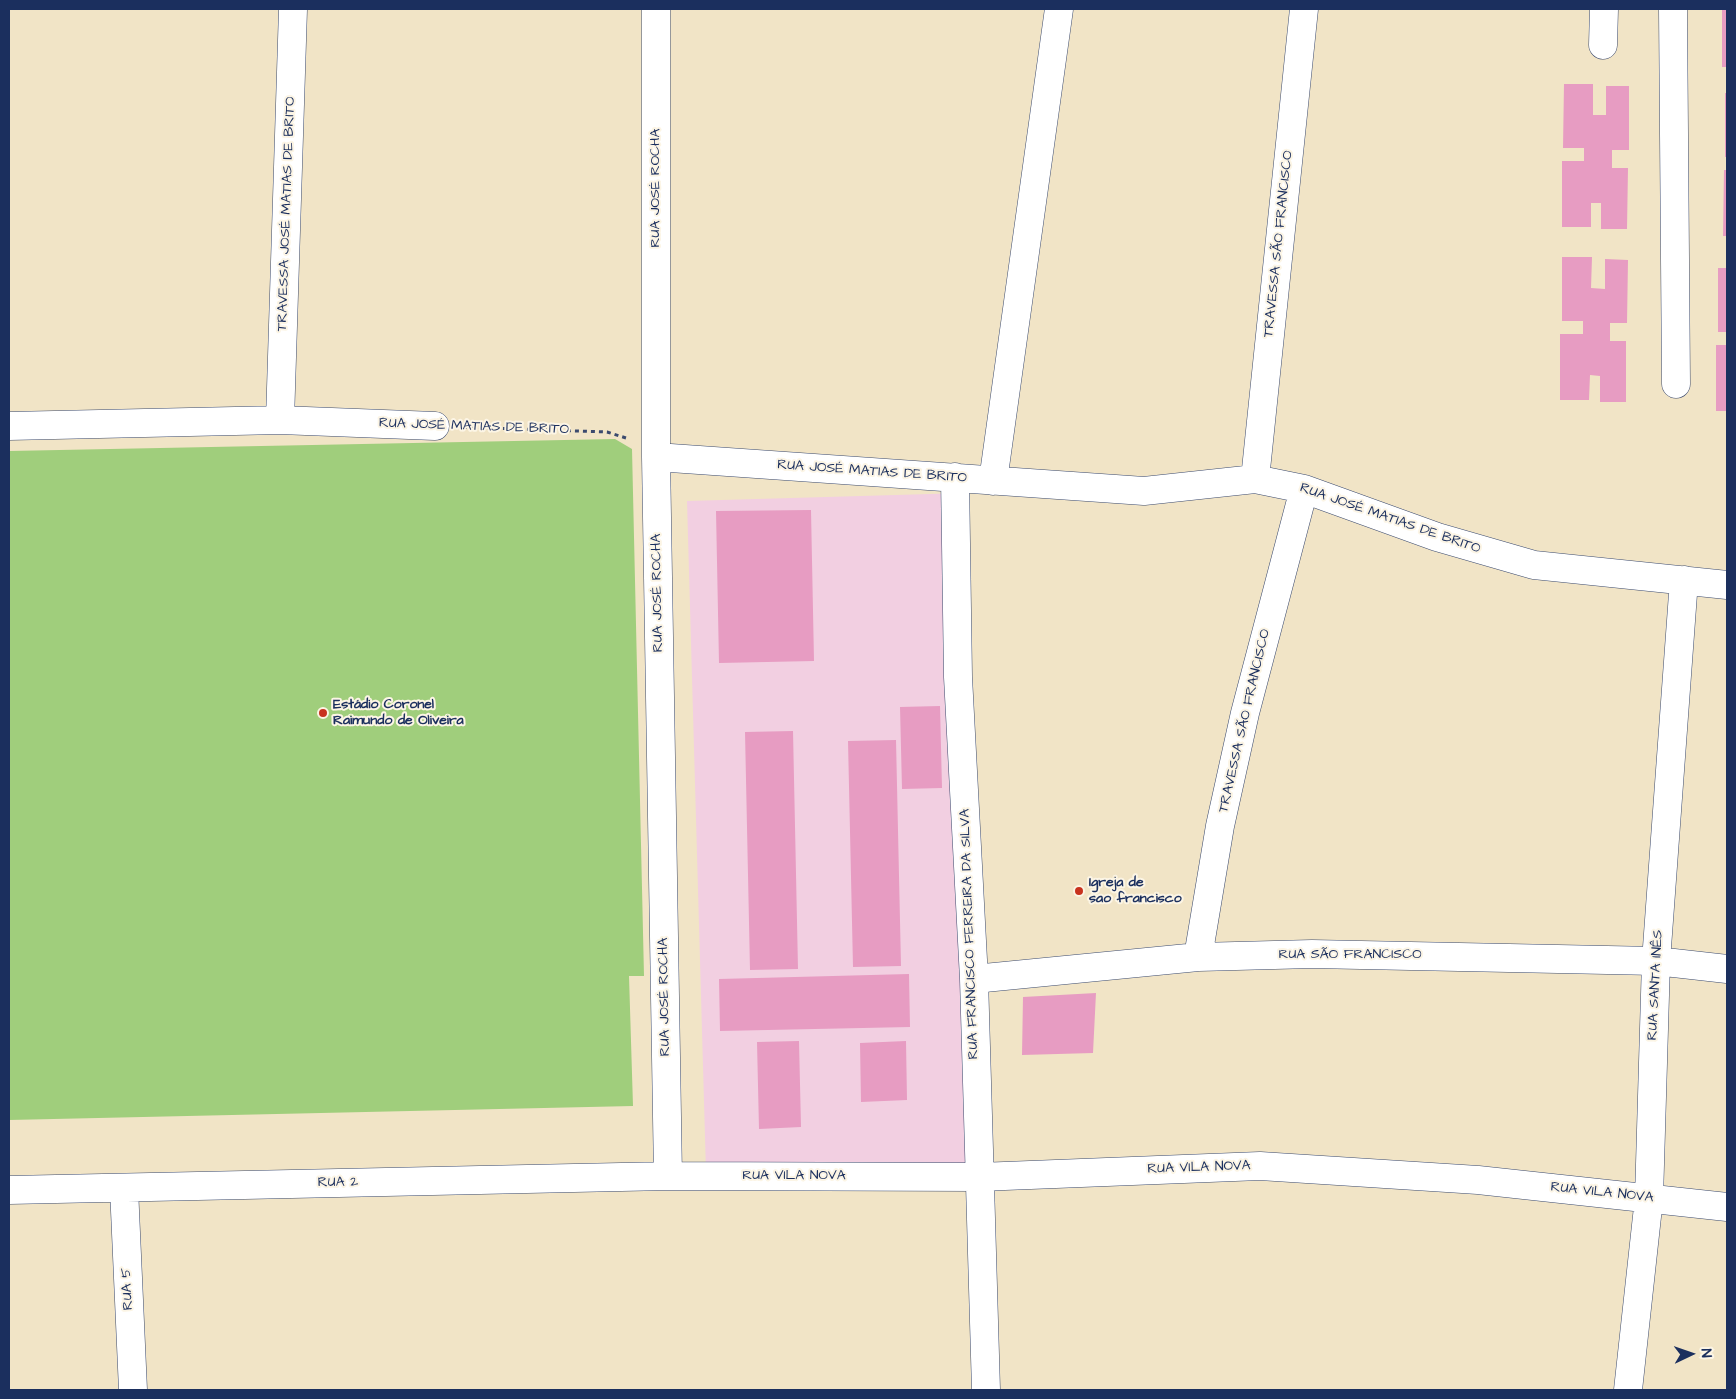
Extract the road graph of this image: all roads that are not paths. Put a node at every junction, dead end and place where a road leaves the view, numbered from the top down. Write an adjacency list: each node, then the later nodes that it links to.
1 (293, 9): 9 (street, TRAVESSA JOSÉ MATIAS DE BRITO)
2 (656, 9): 12 (street, RUA JOSÉ ROCHA)
3 (1059, 9): 15 (street)
4 (1304, 9): 14 (street, TRAVESSA SÃO FRANCISCO)
5 (1604, 9): 7 (street)
6 (1673, 9): 8 (street)
7 (1603, 45)
8 (1676, 384)
9 (280, 420): 10 (street, RUA JOSÉ MATIAS DE BRITO); 11 (street, RUA JOSÉ MATIAS DE BRITO)
10 (9, 426)
11 (435, 426)
12 (656, 456): 13 (street, RUA JOSÉ MATIAS DE BRITO); 23 (street, RUA JOSÉ ROCHA)
13 (955, 477): 15 (street, RUA JOSÉ MATIAS DE BRITO); 22 (street, RUA FRANCISCO FERREIRA DA SILVA)
14 (1255, 479): 15 (street, RUA JOSÉ MATIAS DE BRITO); 16 (street, RUA JOSÉ MATIAS DE BRITO)
15 (993, 481)
16 (1304, 489): 17 (street, RUA JOSÉ MATIAS DE BRITO); 19 (street, TRAVESSA SÃO FRANCISCO)
17 (1684, 580): 18 (street, RUA JOSÉ MATIAS DE BRITO); 20 (street, RUA SANTA INÊS)
18 (1727, 585)
19 (1198, 957): 20 (street, RUA SÃO FRANCISCO); 22 (street, RUA SÃO FRANCISCO)
20 (1656, 961): 21 (street, RUA SÃO FRANCISCO); 27 (street, RUA SANTA INÊS)
21 (1727, 969)
22 (974, 979): 24 (street, RUA FRANCISCO FERREIRA DA SILVA)
23 (668, 1176): 24 (street, RUA VILA NOVA); 25 (street, RUA 2)
24 (979, 1177): 27 (street, RUA VILA NOVA); 30 (street, RUA FRANCISCO FERREIRA DA SILVA)
25 (124, 1188): 26 (street, RUA 2); 29 (street, RUA 5)
26 (9, 1190)
27 (1649, 1198): 28 (street, RUA VILA NOVA); 31 (street, RUA SANTA INÊS)
28 (1727, 1207)
29 (133, 1390)
30 (986, 1390)
31 (1628, 1390)

